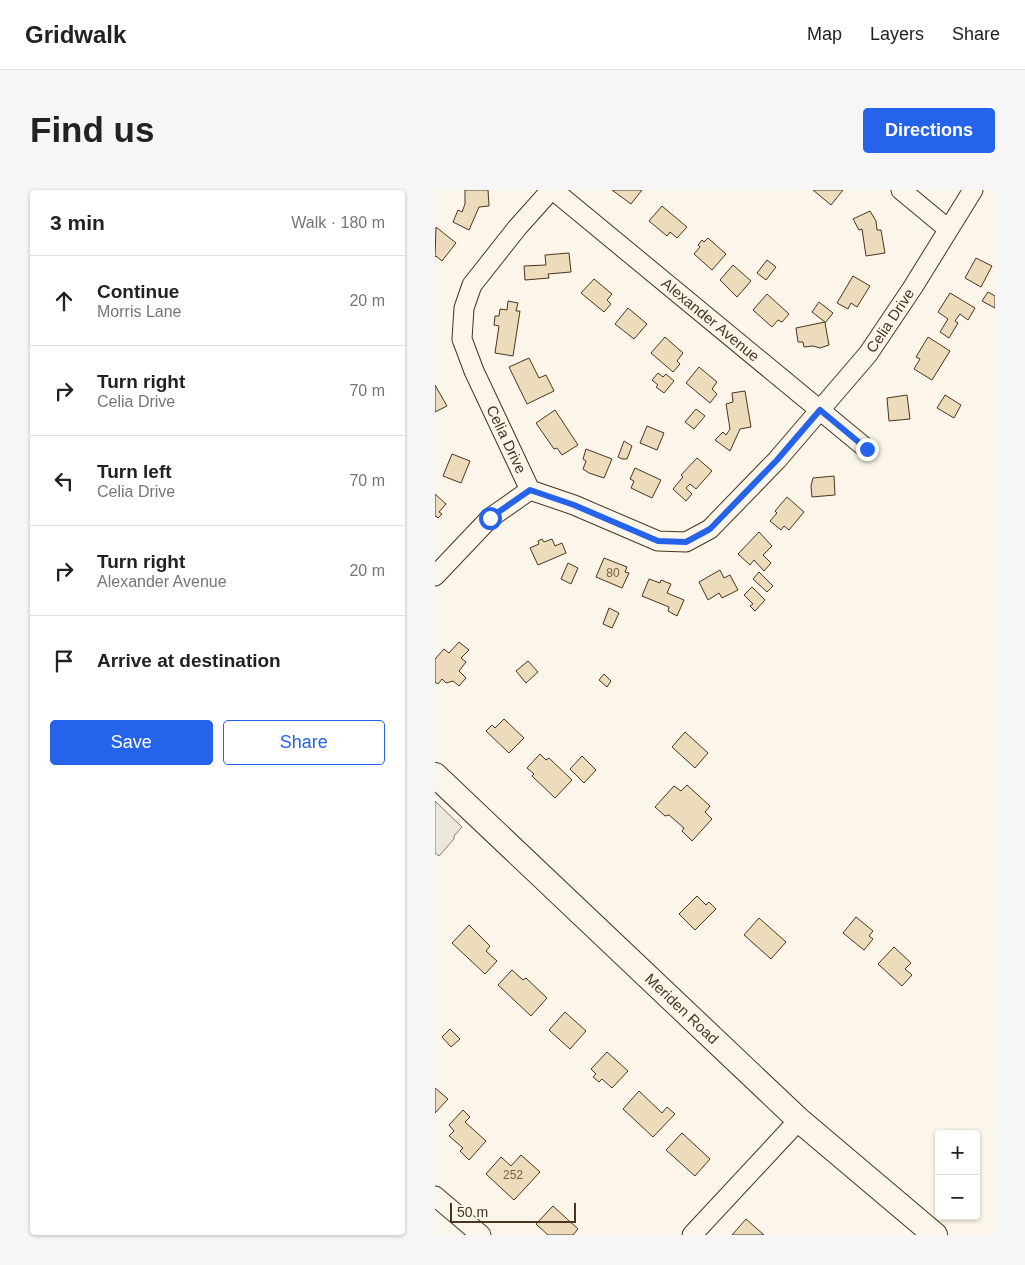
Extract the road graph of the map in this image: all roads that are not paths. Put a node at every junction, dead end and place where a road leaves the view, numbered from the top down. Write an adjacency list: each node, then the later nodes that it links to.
1 (552, 190): 5 (street, Alexander Avenue); 7 (street, Celia Drive)
2 (901, 190): 4 (street)
3 (973, 190): 4 (street, Celia Drive)
4 (948, 229): 5 (street, Celia Drive)
5 (820, 410): 6 (street, Alexander Avenue); 7 (street, Celia Drive)
6 (867, 449)
7 (530, 490): 8 (street)
8 (435, 576)
9 (435, 775): 10 (main road, Meriden Road)
10 (799, 1120): 13 (street); 14 (main road, Meriden Road)
11 (435, 1196): 12 (street)
12 (481, 1235)
13 (692, 1235)
14 (935, 1235)

